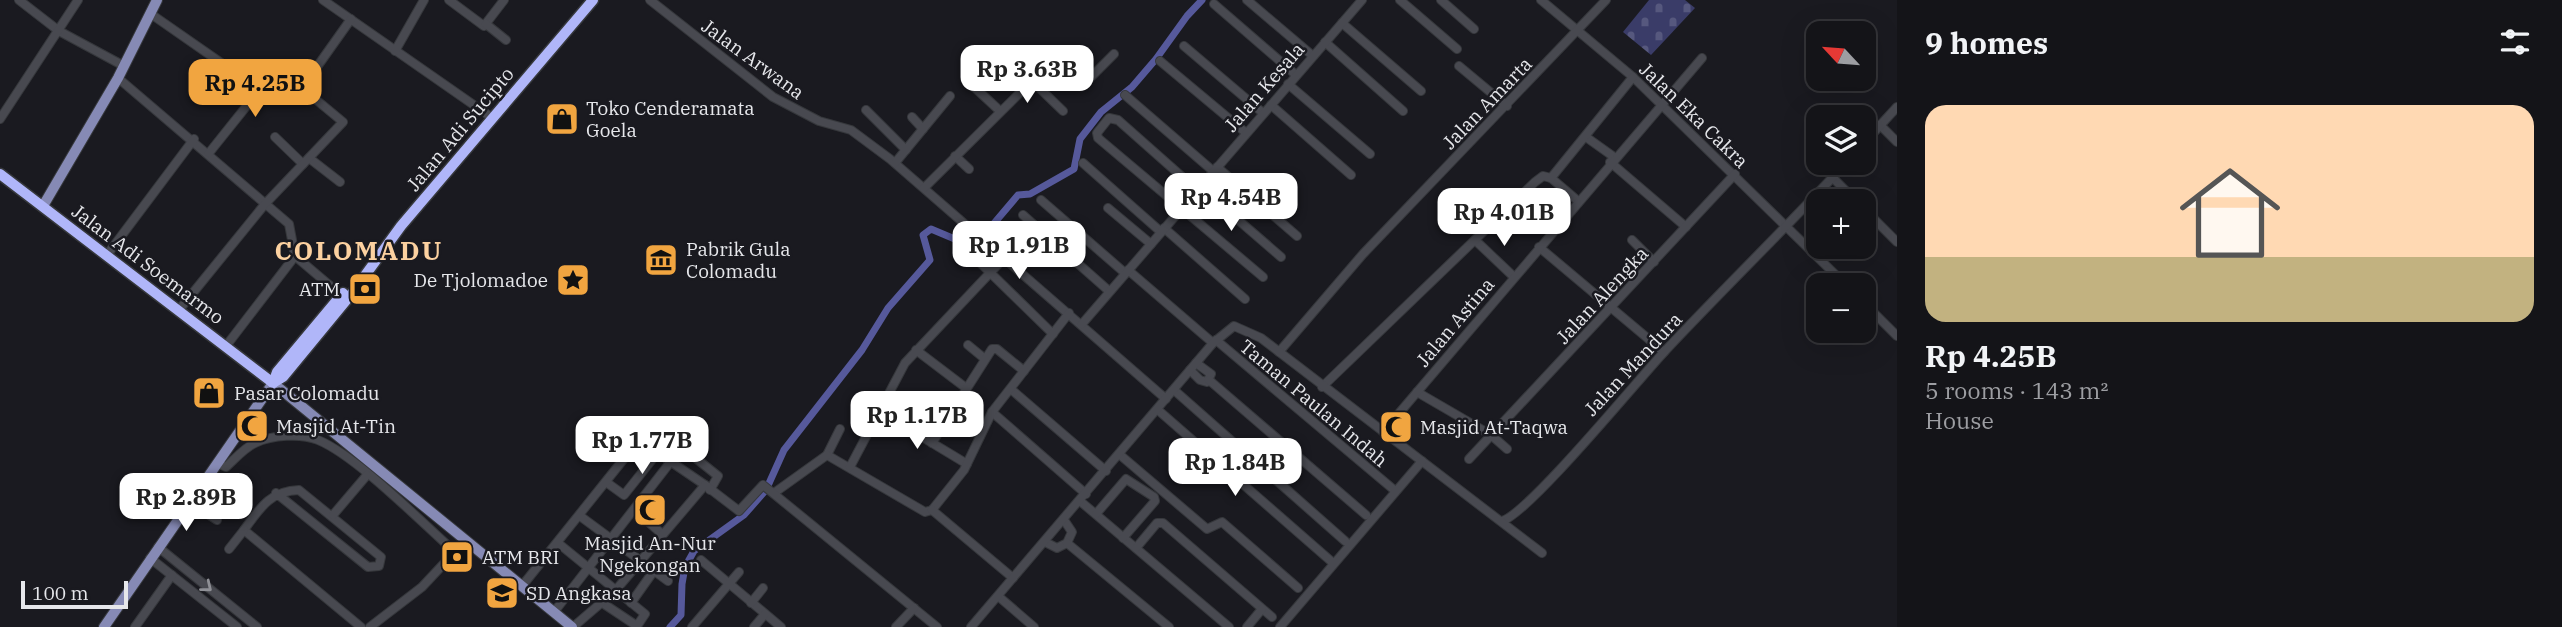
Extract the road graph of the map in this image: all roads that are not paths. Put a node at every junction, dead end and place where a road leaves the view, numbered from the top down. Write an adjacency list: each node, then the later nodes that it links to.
1 (19, 0): 22 (street)
2 (78, 0): 22 (street)
3 (157, 0): 17 (main road)
4 (323, 0): 18 (street)
5 (424, 0): 28 (street)
6 (449, 0): 20 (street)
7 (504, 0): 20 (street)
8 (593, 0): 55 (highway, Jalan Adi Sucipto)
9 (650, 0): 72 (street, Jalan Arwana)
10 (1247, 0): 30 (street)
11 (1400, 0): 27 (street)
12 (1441, 0): 21 (street)
13 (1541, 0): 23 (street, Jalan Eka Cakra)
14 (1606, 0): 23 (street, Jalan Amarta)
15 (1359, 1): 19 (street, Jalan Kesala)
16 (1214, 4): 35 (street)
17 (150, 14): 33 (main road); 42 (street)
18 (351, 19): 28 (street); 41 (street)
19 (1342, 23): 25 (street, Jalan Kesala); 43 (street)
20 (486, 24): 24 (street)
21 (1474, 29)
22 (59, 31): 33 (street); 57 (street)
23 (1578, 32): 36 (street, Jalan Eka Cakra); 48 (street, Jalan Amarta)
24 (506, 40)
25 (1325, 42): 30 (street, Jalan Kesala); 53 (street)
26 (1184, 46): 54 (street)
27 (1457, 49)
28 (396, 51): 55 (street)
29 (1114, 54): 38 (street)
30 (1313, 56): 35 (street, Jalan Kesala)
31 (1702, 58): 46 (street, Jalan Astina)
32 (1160, 61): 61 (street)
33 (124, 66): 37 (main road)
34 (1459, 66): 48 (street)
35 (1296, 75): 39 (street, Jalan Kesala)
36 (1633, 77): 46 (street, Jalan Eka Cakra); 62 (street)
37 (118, 78): 64 (street); 88 (main road)
38 (1031, 80): 51 (street); 52 (street)
39 (1288, 84): 47 (street, Jalan Kesala); 68 (street)
40 (972, 85): 51 (street)
41 (302, 88): 42 (street); 71 (street)
42 (260, 90): 67 (street)
43 (1421, 91)
44 (1125, 95): 75 (street)
45 (950, 96): 59 (street)
46 (1660, 103): 70 (street, Jalan Astina); 77 (street, Jalan Eka Cakra)
47 (1271, 105): 54 (street, Jalan Kesala); 78 (street)
48 (1507, 106): 128 (street, Jalan Amarta)
49 (1897, 107): 58 (street)
50 (866, 110): 66 (street)
51 (1000, 111): 69 (street)
52 (1063, 111)
53 (1403, 111)
54 (1264, 113): 61 (street, Jalan Kesala)
55 (491, 117): 113 (highway, Jalan Adi Sucipto)
56 (912, 117): 59 (street)
57 (0, 119)
58 (1880, 125): 60 (street); 65 (street)
59 (923, 129): 66 (street)
60 (1876, 130)
61 (1245, 132): 75 (street, Jalan Kesala)
62 (1586, 136): 70 (street); 80 (street)
63 (275, 137): 71 (street)
64 (194, 139): 67 (street); 103 (street)
65 (1897, 142)
66 (906, 150): 72 (street)
67 (209, 153): 87 (street)
68 (1370, 153)
69 (955, 156): 74 (street); 82 (street)
70 (1612, 159): 86 (street, Jalan Astina); 94 (street)
71 (306, 161): 81 (street); 87 (street)
72 (895, 163): 82 (street, Jalan Arwana)
73 (1083, 163): 95 (street)
74 (969, 169)
75 (1215, 169): 83 (street, Jalan Kesala); 96 (street)
76 (0, 174): 88 (highway, Jalan Adi Soemarmo)
77 (1735, 174): 93 (street, Jalan Eka Cakra); 94 (street, Jalan Alengka)
78 (1351, 175)
79 (1832, 177): 84 (street); 93 (street, Jalan Mandura)
80 (1551, 178): 86 (street); 97 (street)
81 (340, 182)
82 (924, 187): 105 (street, Jalan Arwana)
83 (1198, 188): 90 (street, Jalan Kesala); 90 (street); 106 (street)
84 (1844, 189)
85 (1041, 200): 108 (street, Taman Paulan Indah)
86 (1578, 201): 101 (street, Jalan Astina)
87 (265, 204): 104 (street); 118 (street)
88 (43, 206): 103 (highway, Jalan Adi Soemarmo)
89 (1108, 208): 100 (street)
90 (1181, 208): 95 (street, Jalan Kesala); 111 (street)
91 (1023, 215): 114 (street)
92 (1876, 221): 99 (street)
93 (1786, 225): 110 (street, Jalan Eka Cakra); 129 (street, Jalan Mandura)
94 (1686, 227): 107 (street, Jalan Alengka)
95 (1163, 230): 100 (street, Jalan Kesala); 116 (street)
96 (1297, 236)
97 (1475, 240): 112 (street); 134 (street)
98 (1632, 240): 107 (street)
99 (1897, 242)
100 (1151, 244): 108 (street, Jalan Kesala)
101 (1539, 247): 112 (street, Jalan Astina); 117 (street)
102 (965, 248): 109 (street)
103 (107, 255): 118 (highway, Jalan Adi Soemarmo)
104 (295, 256): 115 (street); 126 (street)
105 (1005, 257): 109 (street); 119 (street, Jalan Arwana)
106 (1281, 257)
107 (1654, 262): 117 (street, Jalan Alengka)
108 (1127, 271): 114 (street, Jalan Kesala); 124 (street, Taman Paulan Indah)
109 (988, 273): 122 (street); 127 (street)
110 (1834, 273)
111 (1263, 277)
112 (1514, 277): 138 (street, Jalan Astina)
113 (356, 284): 115 (highway, Jalan Adi Sucipto); 133 (highway, Jalan Adi Sucipto)
114 (1109, 291): 121 (street, Jalan Kesala)
115 (341, 295): 133 (highway, Jalan Adi Sucipto)
116 (1245, 299)
117 (1611, 307): 129 (street); 145 (street, Jalan Alengka)
118 (179, 310): 126 (highway, Jalan Adi Soemarmo)
119 (1069, 313): 121 (street, Jalan Arwana); 122 (street)
120 (1876, 315): 123 (street)
121 (1082, 324): 139 (street, Jalan Arwana)
122 (1053, 334): 132 (street)
123 (1897, 336)
124 (1215, 342): 128 (street); 131 (street); 162 (street, Taman Paulan Indah)
125 (968, 345): 130 (street)
126 (226, 346): 133 (highway, Jalan Adi Soemarmo)
127 (916, 350): 135 (street); 141 (street)
128 (1279, 352): 134 (street)
129 (1664, 352): 175 (street, Jalan Mandura)
130 (985, 359): 132 (street); 135 (street)
131 (1193, 367): 136 (street); 171 (street)
132 (1024, 371): 142 (street)
133 (273, 383): 155 (main road, Jalan Adi Sucipto); 179 (main road)
134 (1322, 387): 144 (street)
135 (966, 388): 146 (street)
136 (1174, 390): 139 (street); 181 (street)
137 (1013, 391): 158 (street)
138 (1417, 392): 144 (street, Jalan Astina); 145 (street)
139 (1166, 399): 140 (street)
140 (1158, 410): 150 (street); 193 (street)
141 (881, 412): 146 (street); 157 (street)
142 (992, 412): 156 (street); 165 (street)
143 (840, 429): 151 (street)
144 (1383, 432): 154 (street)
145 (1491, 435): 148 (street); 152 (street, Jalan Alengka)
146 (932, 443): 156 (street)
147 (683, 448): 161 (street)
148 (1507, 449)
149 (659, 451): 153 (street); 160 (street); 160 (street)
150 (1119, 454): 158 (street); 203 (street)
151 (827, 455): 157 (street); 163 (street)
152 (1469, 459)
153 (672, 460): 161 (street); 167 (street)
154 (1422, 461): 175 (street); 231 (street)
155 (217, 463): 159 (street); 166 (main road, Jalan Adi Sucipto)
156 (967, 464): 168 (street)
157 (850, 467): 168 (street)
158 (1106, 471): 165 (street)
159 (367, 475): 169 (street); 188 (street)
160 (606, 482): 172 (street)
161 (708, 487): 163 (street); 177 (street)
162 (1393, 489)
163 (773, 492): 209 (street)
164 (276, 494): 169 (street); 169 (street); 176 (street)
165 (1083, 497): 170 (street); 174 (street)
166 (189, 502): 173 (street); 185 (main road, Jalan Adi Sucipto)
167 (635, 510): 177 (street); 180 (street)
168 (932, 510): 198 (street)
169 (333, 514)
170 (1096, 514): 178 (street); 178 (street)
171 (1366, 515)
172 (580, 516): 180 (street); 182 (street)
173 (217, 520)
174 (1063, 520): 183 (street); 184 (street)
175 (1502, 522): 189 (street)
176 (244, 530): 187 (street); 220 (street)
177 (662, 534): 192 (street)
178 (1124, 538): 186 (street)
179 (465, 541): 188 (street); 201 (main road)
180 (610, 541): 192 (street); 194 (street)
181 (1345, 541)
182 (558, 542): 194 (street); 201 (street)
183 (1045, 542): 184 (street); 198 (street)
184 (1067, 543): 228 (street)
185 (158, 547): 190 (main road, Jalan Adi Sucipto); 219 (street, one-way to 219)
186 (1136, 548): 210 (street); 229 (street)
187 (229, 549)
188 (455, 552): 221 (street)
189 (1542, 553)
190 (150, 558): 197 (street); 216 (main road, Jalan Adi Sucipto)
191 (701, 560): 200 (street)
192 (639, 562): 195 (street); 204 (street)
193 (1332, 562)
194 (590, 569): 204 (street); 211 (street)
195 (653, 572): 199 (street); 207 (street)
196 (739, 572): 200 (street)
197 (172, 575): 217 (street); 218 (street)
198 (1013, 578): 205 (street)
199 (668, 581)
200 (729, 585): 208 (street); 222 (street)
201 (522, 586): 211 (main road)
202 (763, 588): 208 (street)
203 (1298, 588)
204 (615, 591): 206 (street); 207 (street)
205 (998, 596): 215 (street); 227 (street)
206 (600, 602): 207 (street); 214 (street)
207 (631, 603)
208 (751, 603): 212 (street)
209 (914, 608): 225 (street); 226 (street)
210 (1262, 608): 213 (street); 230 (street)
211 (554, 612): 214 (main road)
212 (765, 614): 223 (street); 224 (street)
213 (1272, 617)
214 (570, 626)
215 (972, 626)
216 (104, 627)
217 (135, 627)
218 (237, 627)
219 (257, 627)
220 (361, 627)
221 (370, 627)
222 (692, 627)
223 (754, 627)
224 (780, 627)
225 (896, 627)
226 (937, 627)
227 (1034, 627)
228 (1169, 627)
229 (1228, 627)
230 (1247, 627)
231 (1280, 627)

